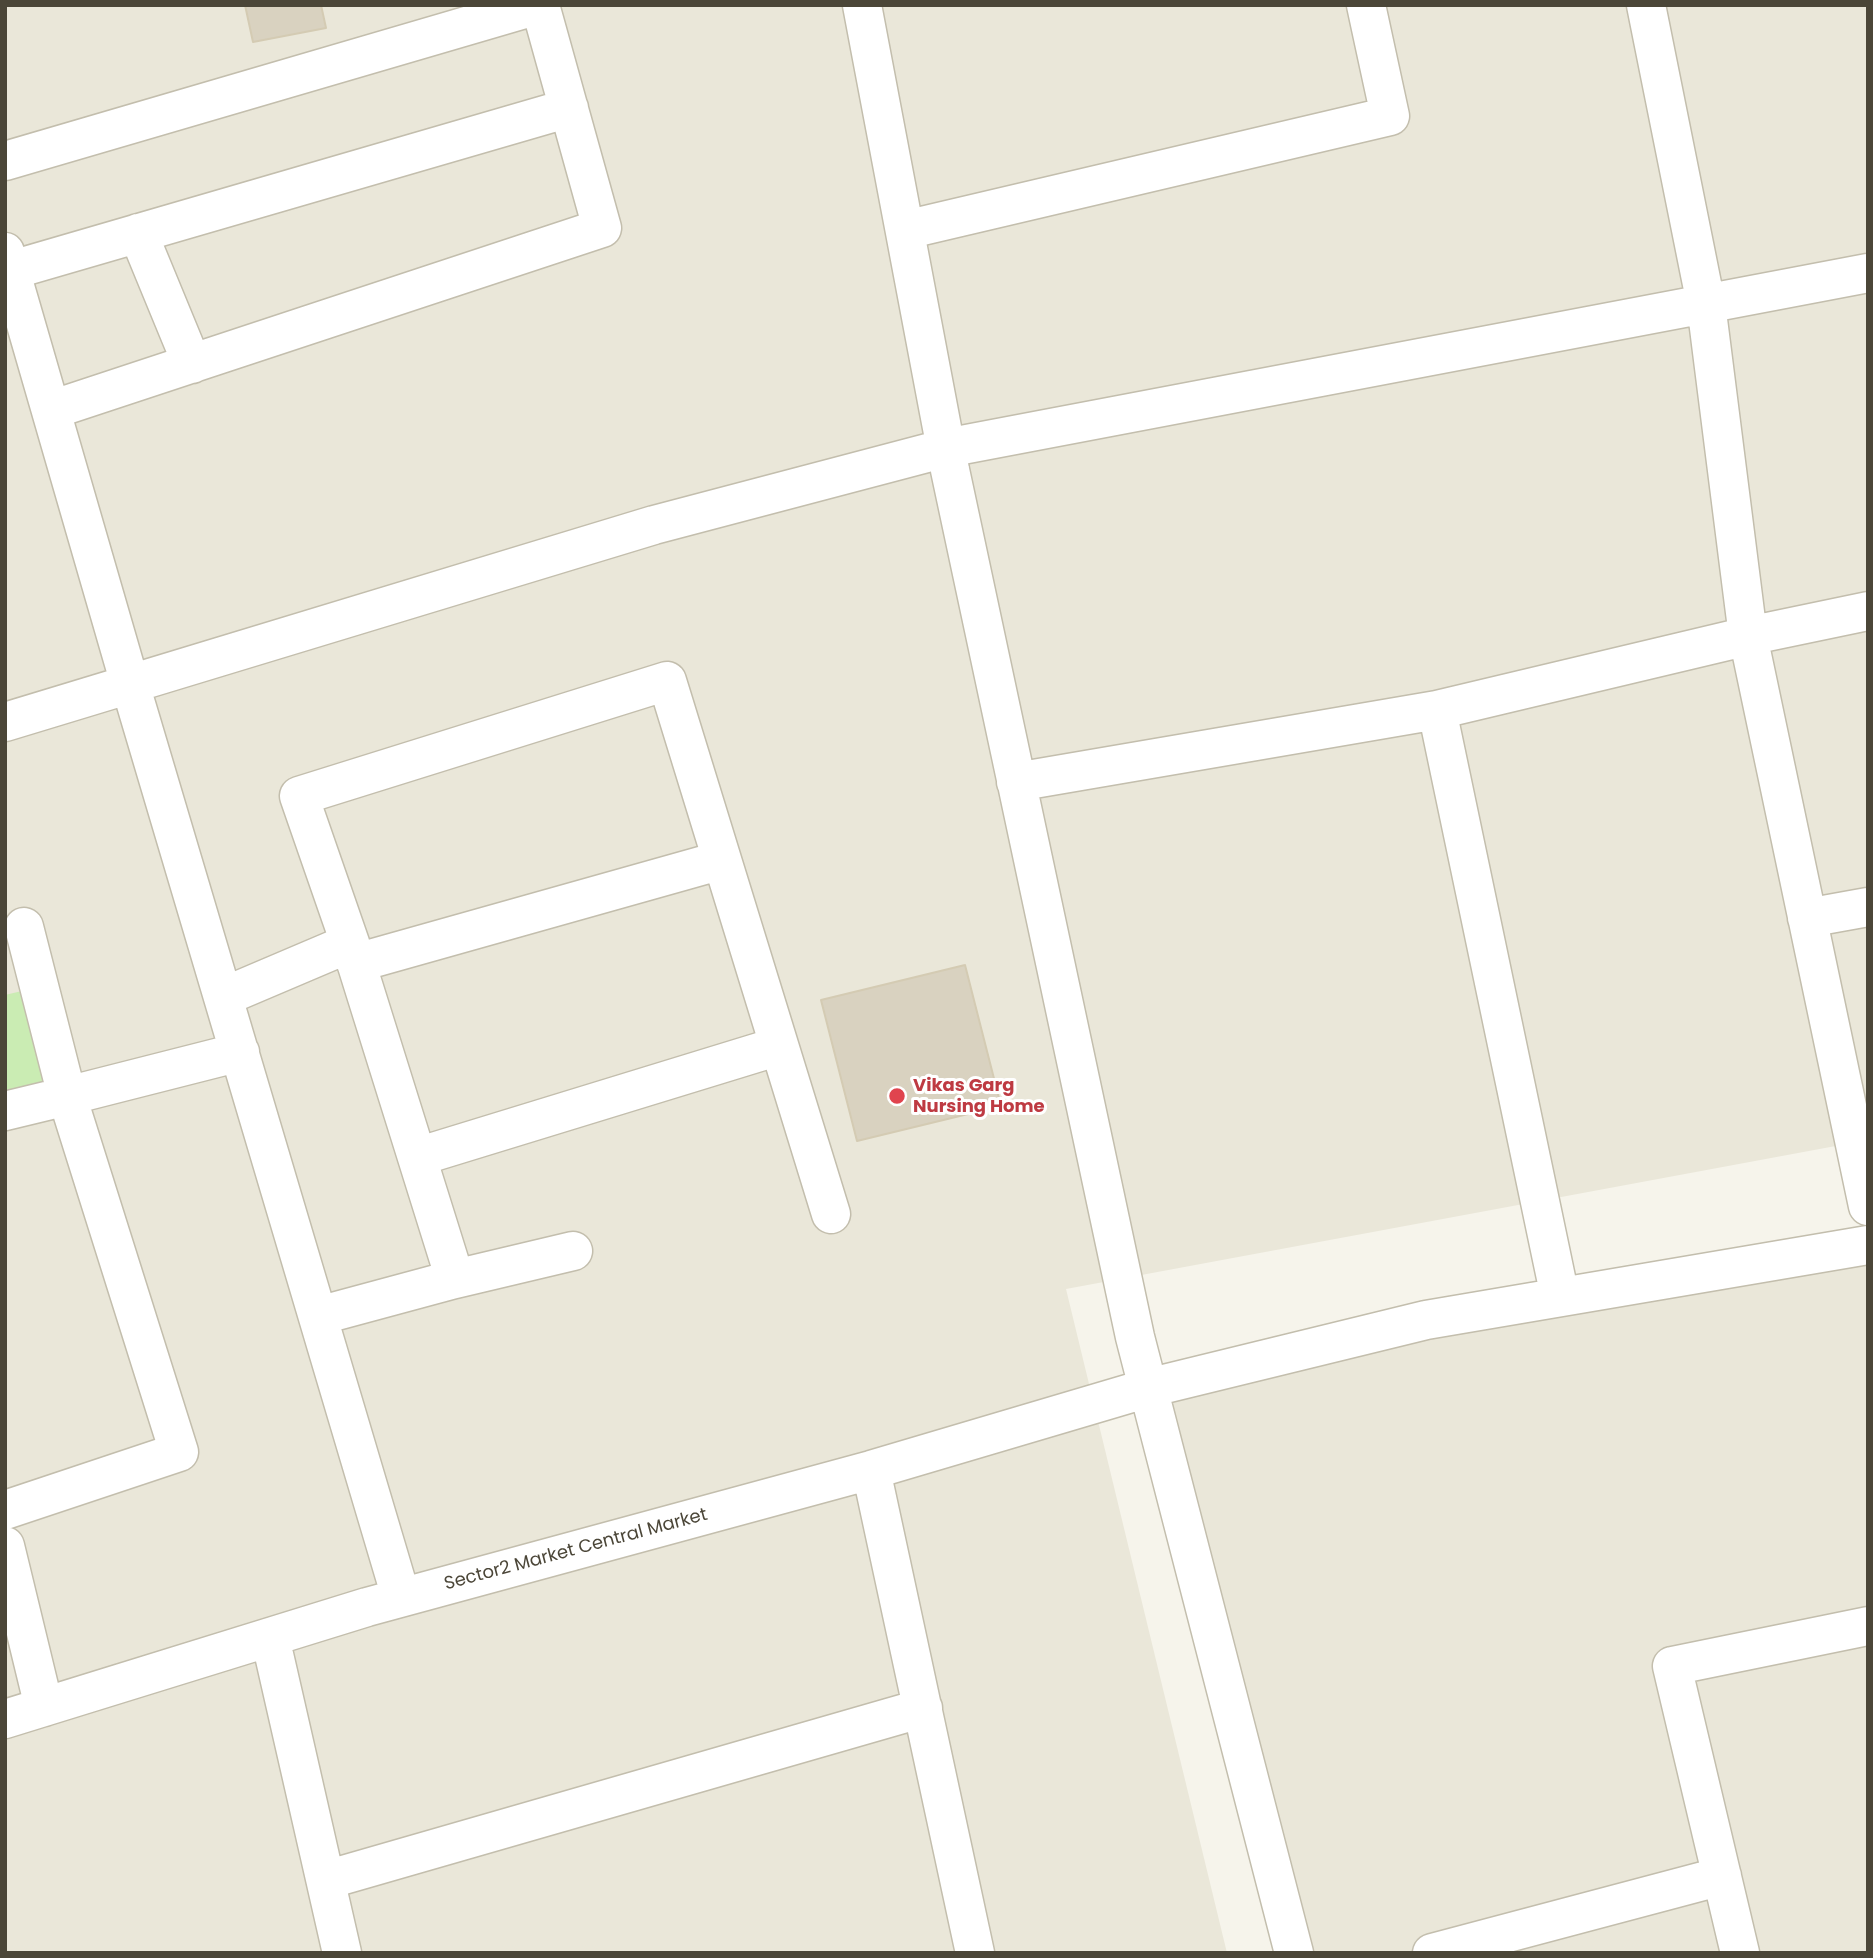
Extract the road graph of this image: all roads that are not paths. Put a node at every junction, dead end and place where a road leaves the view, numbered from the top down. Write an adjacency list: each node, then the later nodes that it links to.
1 (539, 5): 5 (street); 6 (street)
2 (862, 5): 7 (street)
3 (1366, 5): 7 (street)
4 (1646, 5): 11 (street)
5 (569, 108): 8 (street); 12 (street)
6 (5, 161)
7 (905, 230): 14 (street)
8 (138, 233): 9 (street); 12 (street)
9 (7, 265): 13 (street)
10 (1868, 273): 11 (street)
11 (1706, 304): 14 (street); 16 (street)
12 (192, 364): 13 (street)
13 (51, 410): 17 (street)
14 (946, 448): 17 (street); 20 (street)
15 (1868, 611): 16 (street)
16 (1748, 636): 18 (street); 23 (street)
17 (130, 684): 19 (street); 27 (street)
18 (1437, 710): 20 (street); 38 (street)
19 (5, 722)
20 (1016, 782): 40 (street)
21 (722, 860): 25 (street); 25 (street); 28 (street)
22 (1868, 906): 23 (street)
23 (1807, 918): 33 (street)
24 (24, 927): 26 (street)
25 (353, 953): 27 (street); 32 (street)
26 (20, 974): 30 (street)
27 (223, 997): 29 (street)
28 (779, 1046): 32 (street); 34 (street)
29 (240, 1052): 30 (street); 39 (street)
30 (66, 1096): 31 (street); 42 (street)
31 (5, 1111)
32 (417, 1157): 37 (street)
33 (1868, 1206)
34 (831, 1214)
35 (1868, 1245): 38 (street, Sector2 Market Central Market)
36 (573, 1251): 37 (street)
37 (455, 1279): 39 (street)
38 (1560, 1297): 40 (street, Sector2 Market Central Market)
39 (318, 1316): 44 (street)
40 (1148, 1388): 41 (street, Sector2 Market Central Market); 54 (street)
41 (871, 1470): 44 (street, Sector2 Market Central Market); 48 (street)
42 (5, 1510)
43 (5, 1546): 47 (street)
44 (401, 1597): 46 (street, Sector2 Market Central Market)
45 (1868, 1626): 50 (street)
46 (270, 1637): 47 (street, Sector2 Market Central Market); 51 (street)
47 (44, 1707): 49 (street, Sector2 Market Central Market)
48 (923, 1708): 51 (street); 53 (street)
49 (5, 1719)
50 (1722, 1876): 55 (street); 56 (street)
51 (326, 1880): 52 (street)
52 (342, 1953)
53 (975, 1953)
54 (1294, 1953)
55 (1432, 1953)
56 (1741, 1953)

